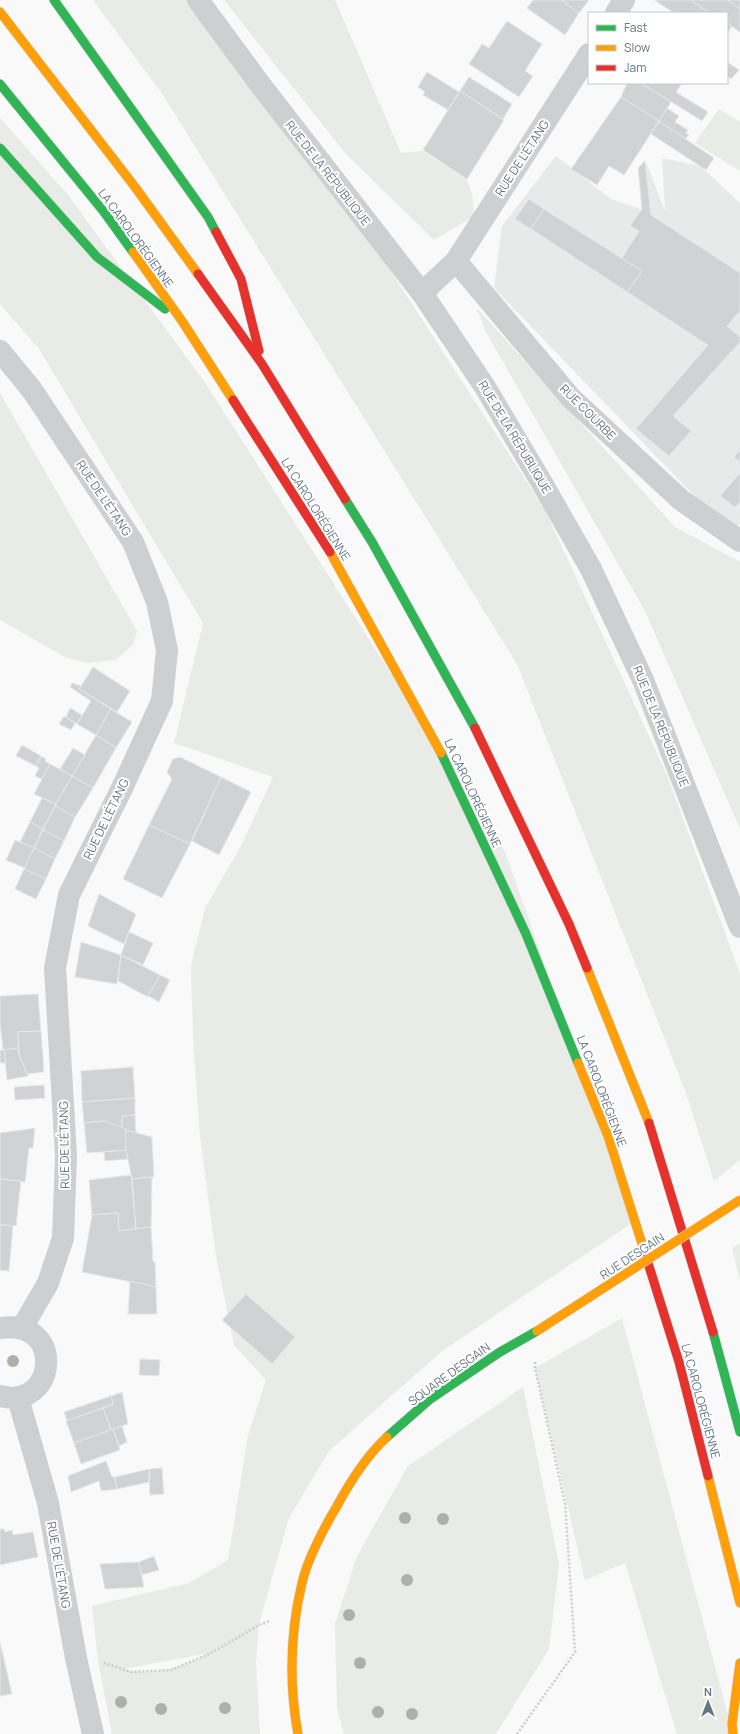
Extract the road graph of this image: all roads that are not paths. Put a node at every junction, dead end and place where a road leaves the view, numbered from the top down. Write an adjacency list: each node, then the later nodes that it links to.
1 (54, 0): 15 (main road)
2 (198, 0): 12 (street, RUE DE LA RÉPUBLIQUE)
3 (624, 0): 5 (street)
4 (0, 12): 7 (main road)
5 (617, 12)
6 (0, 20): 7 (main road)
7 (23, 44): 15 (main road)
8 (588, 56): 11 (street, RUE DE L'ÉTANG)
9 (0, 84): 13 (main road, LA CAROLORÉGIENNE)
10 (0, 148): 13 (main road)
11 (456, 261): 12 (street, RUE DE L'ÉTANG); 16 (street, RUE COURBE)
12 (422, 293): 17 (street, RUE DE LA RÉPUBLIQUE)
13 (182, 321): 24 (main road, LA CAROLORÉGIENNE)
14 (0, 351): 20 (street, RUE DE L'ÉTANG)
15 (262, 364): 23 (main road)
16 (740, 541)
17 (740, 927)
18 (740, 1200): 21 (main road, RUE DESGAIN, bridge)
19 (0, 1328): 20 (street)
20 (22, 1328): 22 (street)
21 (537, 1332): 27 (main road, SQUARE DESGAIN)
22 (9, 1397): 26 (street, RUE DE L'ÉTANG)
23 (740, 1432)
24 (740, 1603)
25 (740, 1663): 28 (main road)
26 (93, 1734)
27 (298, 1734)
28 (733, 1734)

